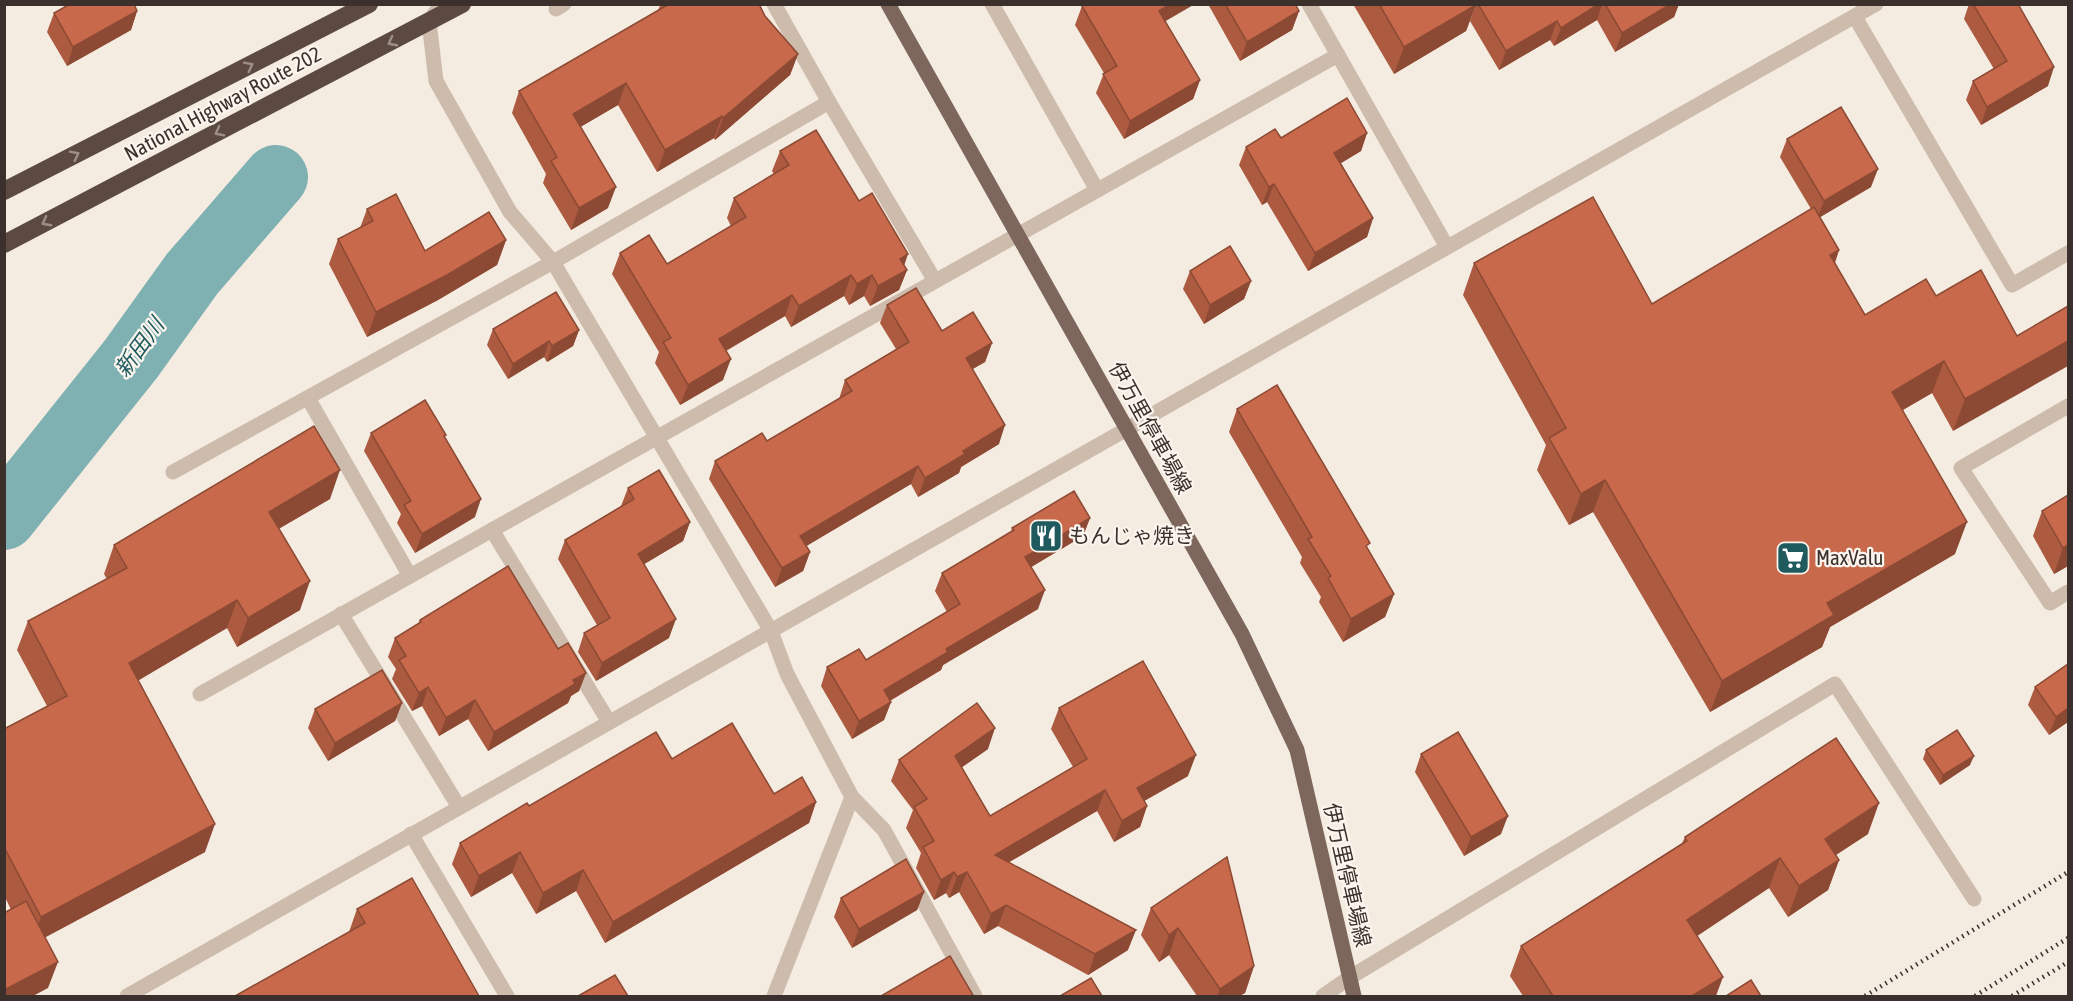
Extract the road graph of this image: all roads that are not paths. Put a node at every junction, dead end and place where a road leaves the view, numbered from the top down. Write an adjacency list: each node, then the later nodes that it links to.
1 (369, 4): 14 (highway, National Highway Route 202, one-way to 1)
2 (441, 4): 10 (street)
3 (462, 4): 10 (highway, National Highway Route 202)
4 (774, 4): 12 (street)
5 (888, 4): 15 (main road, 伊万里停車場線)
6 (1309, 4): 11 (street)
7 (1876, 4): 9 (street)
8 (994, 5): 13 (street)
9 (1855, 16): 17 (street); 18 (street)
10 (429, 22): 16 (highway, National Highway Route 202, one-way to 16); 19 (street)
11 (1338, 55): 13 (street); 17 (street)
12 (829, 102): 19 (street); 20 (street)
13 (1097, 190): 15 (street)
14 (4, 191)
15 (1017, 234): 20 (street); 23 (main road, 伊万里停車場線)
16 (4, 244)
17 (1447, 247): 23 (street)
18 (2068, 253)
19 (552, 262): 21 (street); 24 (street)
20 (935, 281): 24 (street)
21 (308, 398): 25 (street); 27 (street)
22 (2068, 406): 28 (street)
23 (1127, 429): 30 (street); 37 (main road, 伊万里停車場線)
24 (656, 438): 26 (street); 30 (street)
25 (172, 472)
26 (492, 530): 27 (street); 32 (street)
27 (410, 576): 29 (street)
28 (2068, 592)
29 (341, 615): 31 (street); 34 (street)
30 (771, 631): 32 (street); 33 (street)
31 (200, 694)
32 (609, 722): 34 (street)
33 (852, 797): 40 (street); 41 (street)
34 (459, 807): 35 (street)
35 (411, 834): 38 (street); 39 (street)
36 (1974, 899): 37 (street)
37 (1349, 978): 42 (street); 43 (main road, 伊万里停車場線)
38 (127, 996)
39 (507, 996)
40 (774, 996)
41 (975, 996)
42 (1323, 996)
43 (1354, 996)

